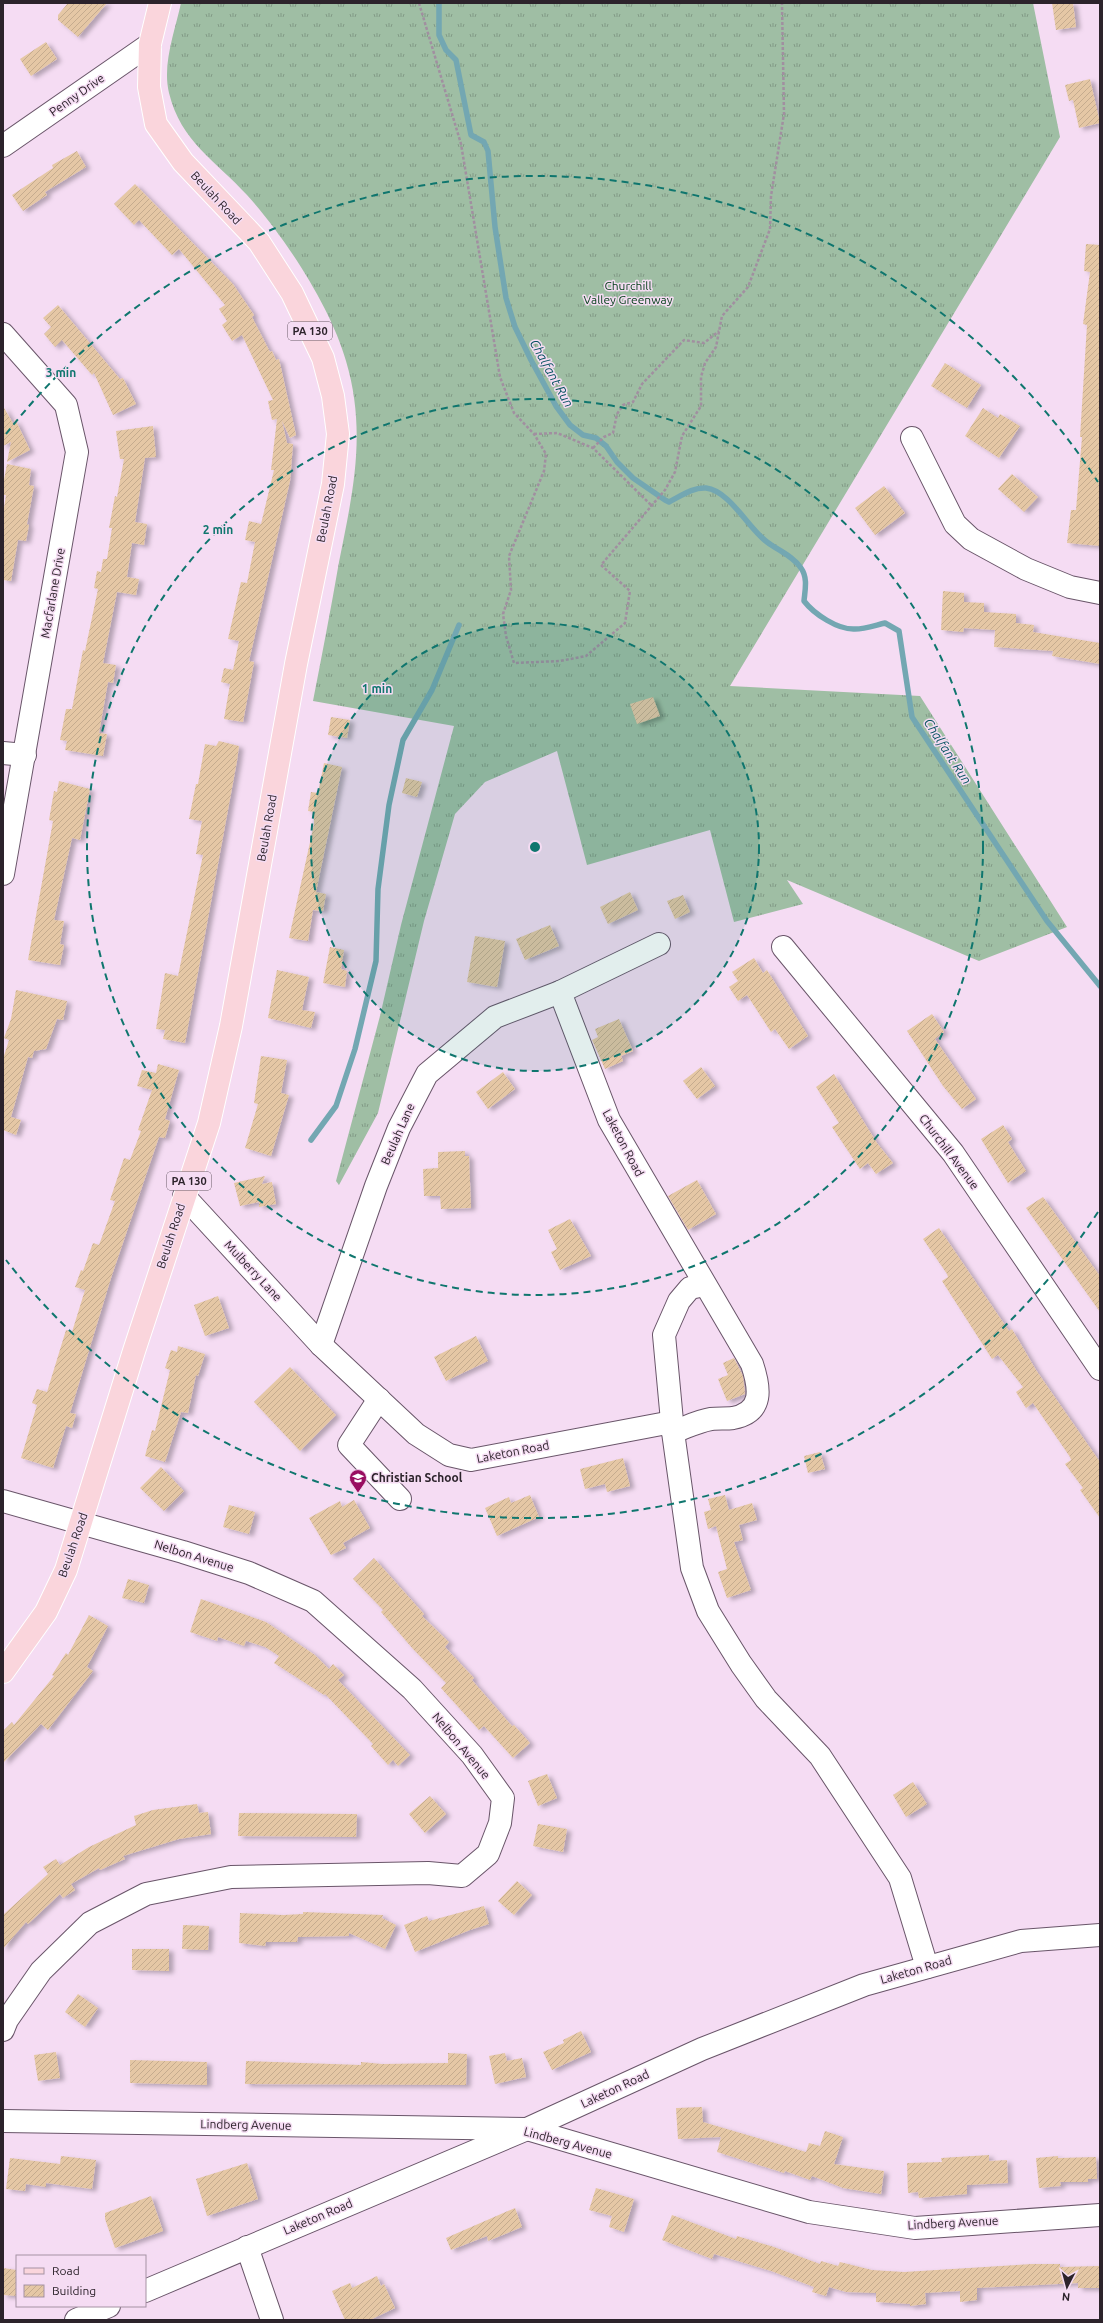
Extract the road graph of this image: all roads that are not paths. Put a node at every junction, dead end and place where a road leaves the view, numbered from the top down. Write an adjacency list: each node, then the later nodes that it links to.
1 (160, 3): 2 (main road, Beulah Road / PA 130)
2 (150, 44): 3 (street, Penny Drive); 13 (main road, Beulah Road / PA 130)
3 (3, 146)
4 (3, 334): 8 (street, Macfarlane Drive)
5 (912, 438): 6 (street)
6 (1100, 593)
7 (3, 753): 8 (street)
8 (26, 755): 9 (street, Macfarlane Drive)
9 (3, 874)
10 (659, 944): 12 (street, Beulah Lane)
11 (783, 947): 16 (street, Churchill Avenue)
12 (560, 992): 14 (street, Laketon Road); 15 (street, Beulah Lane)
13 (184, 1196): 15 (street, Mulberry Lane); 21 (main road, Beulah Road / PA 130)
14 (704, 1285): 18 (street); 18 (street, Laketon Road)
15 (322, 1345): 17 (street, Laketon Road)
16 (1100, 1369)
17 (379, 1399): 18 (street, Laketon Road); 19 (street)
18 (672, 1427): 24 (street)
19 (400, 1499)
20 (3, 1500): 21 (street, Nelbon Avenue)
21 (82, 1522): 22 (main road, Beulah Road / PA 130); 25 (street, Nelbon Avenue)
22 (3, 1672)
23 (1100, 1935): 24 (street, Laketon Road)
24 (927, 1967): 27 (street, Laketon Road)
25 (3, 2030)
26 (3, 2121): 27 (street, Lindberg Avenue)
27 (527, 2130): 28 (street, Lindberg Avenue); 29 (street, Laketon Road)
28 (1100, 2215)
29 (247, 2247): 30 (street, Laketon Road); 33 (street)
30 (146, 2291)
31 (107, 2307): 32 (street)
32 (76, 2320)
33 (272, 2320)

